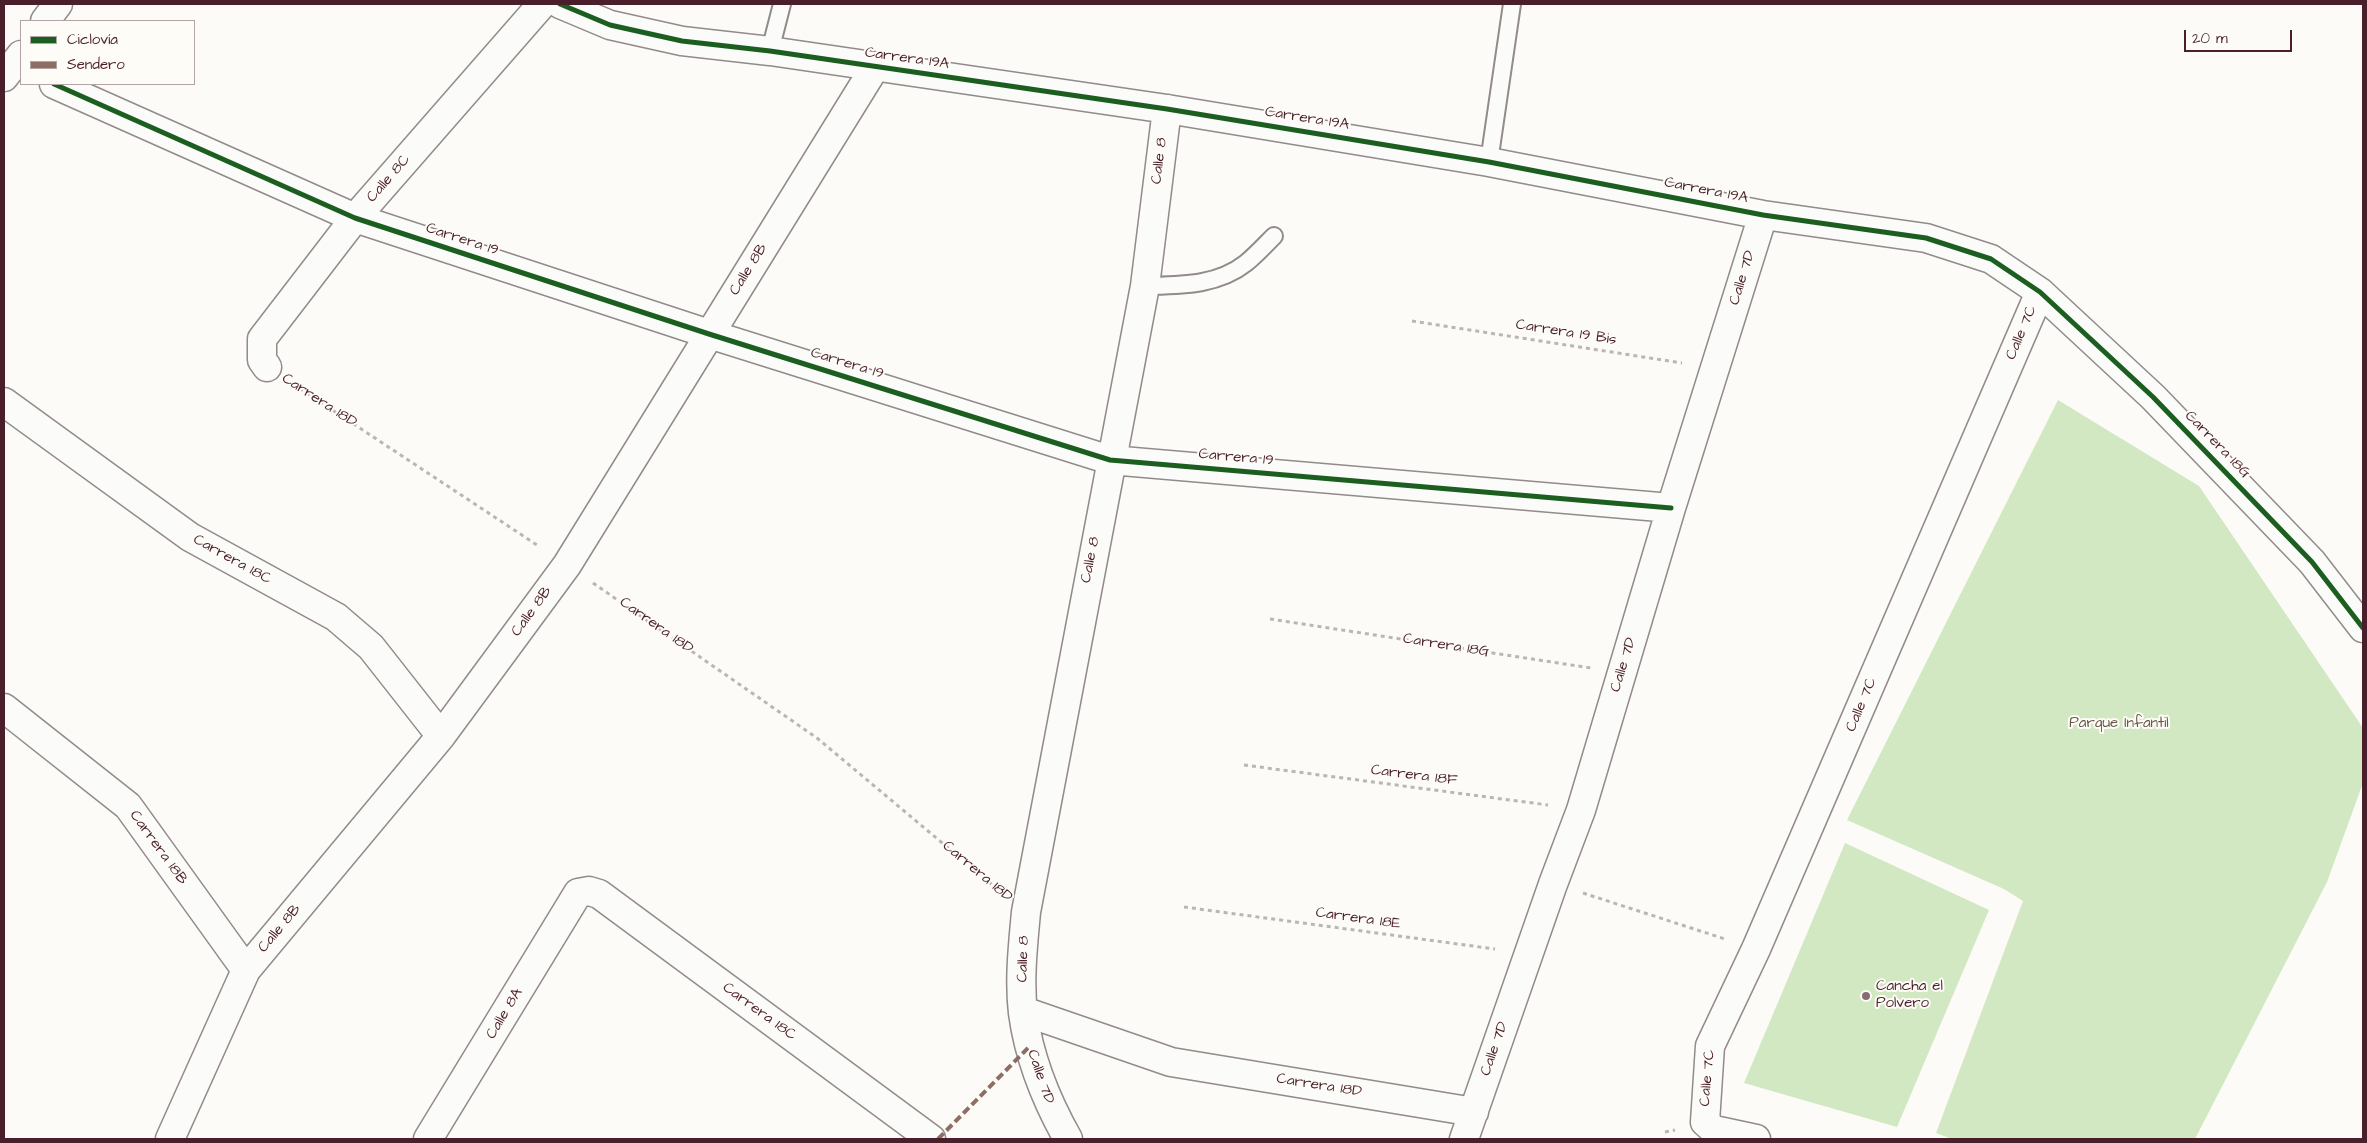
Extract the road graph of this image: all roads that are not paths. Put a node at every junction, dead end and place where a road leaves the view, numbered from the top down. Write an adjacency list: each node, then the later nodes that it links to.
1 (58, 4): 6 (street)
2 (542, 4): 13 (street, Calle 8C)
3 (560, 4): 7 (street, Carrera 19A)
4 (782, 4): 7 (lane)
5 (1512, 4): 11 (lane)
6 (46, 20)
7 (770, 51): 8 (street, Carrera 19A)
8 (875, 67): 10 (street, Carrera 19A); 17 (street, Calle 8B)
9 (56, 85): 13 (street, Carrera 19)
10 (1167, 109): 11 (street, Carrera 19A); 15 (street, Calle 8)
11 (1490, 162): 12 (street, Carrera 19A)
12 (1763, 215): 16 (street, Carrera 19A); 21 (street, Calle 7D)
13 (355, 218): 17 (street, Carrera 19); 18 (street, Calle 8C)
14 (1274, 236): 15 (lane)
15 (1145, 286): 20 (street, Calle 8)
16 (2040, 292): 22 (street, Carrera 18G); 34 (street, Calle 7C)
17 (709, 334): 20 (street, Carrera 19); 24 (street, Calle 8B)
18 (267, 367)
19 (4, 402): 24 (street, Carrera 18C)
20 (1110, 460): 21 (street, Carrera 19); 27 (street, Calle 8)
21 (1671, 508): 28 (street, Calle 7D)
22 (2363, 628)
23 (4, 708): 26 (street, Carrera 18B)
24 (441, 736): 26 (street, Calle 8B)
25 (584, 891): 29 (street, Calle 8A); 31 (street, Carrera 18C)
26 (246, 970): 30 (street, Calle 8B)
27 (1023, 1011): 28 (street, Carrera 18D); 32 (street, Calle 7D)
28 (1474, 1112): 33 (street, Calle 7D)
29 (433, 1138)
30 (170, 1139)
31 (932, 1139)
32 (1068, 1139)
33 (1464, 1139)
34 (1756, 1139)

